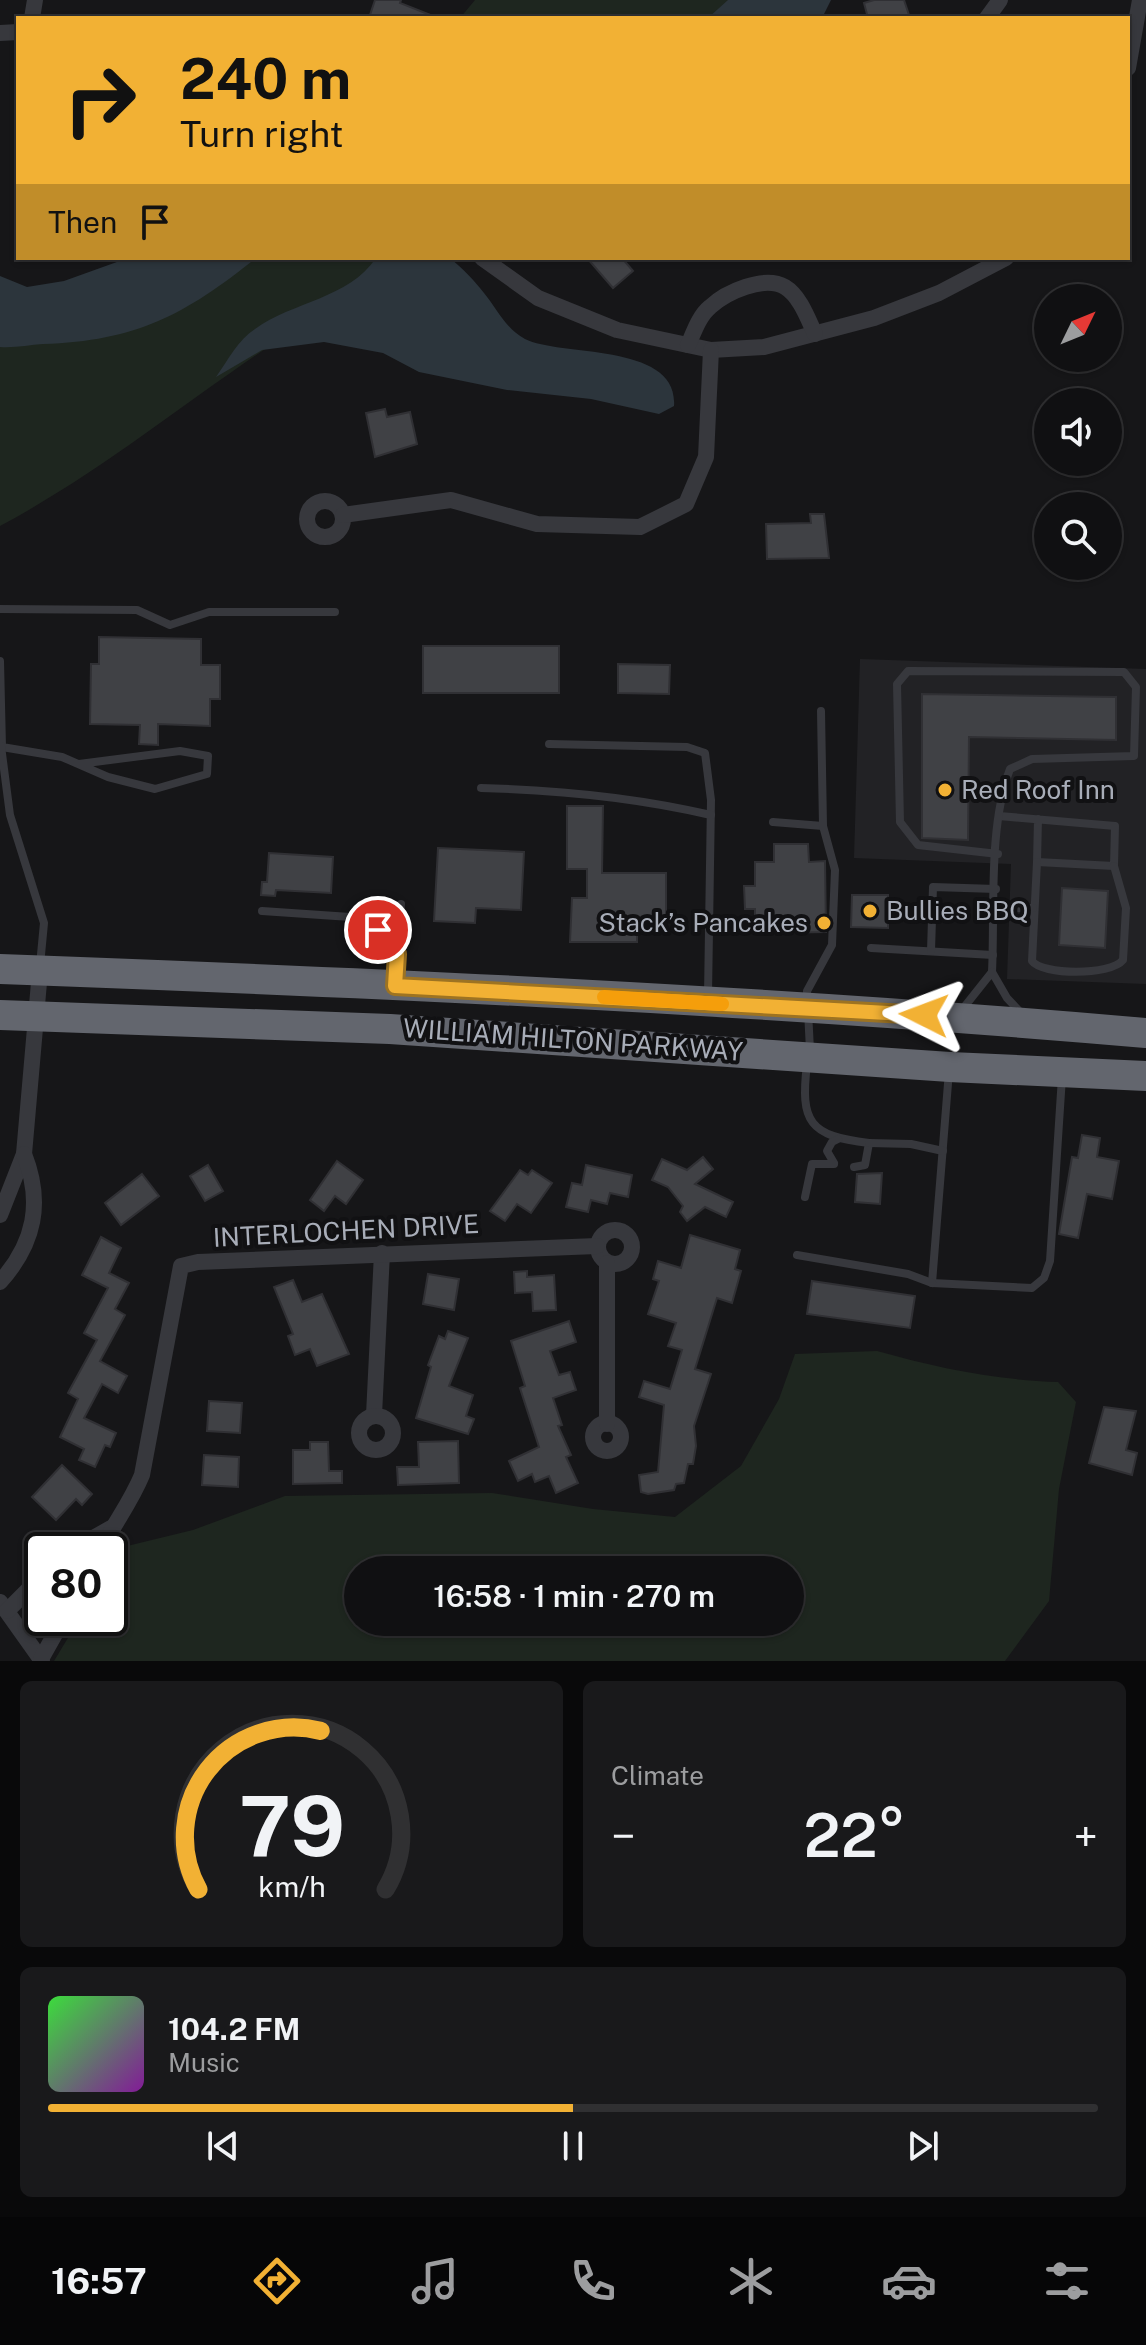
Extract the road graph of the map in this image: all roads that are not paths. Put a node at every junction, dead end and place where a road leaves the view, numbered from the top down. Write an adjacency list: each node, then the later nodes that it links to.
1 (1140, 0): 2 (street)
2 (1130, 57)
3 (485, 260): 6 (street)
4 (1002, 260): 5 (street)
5 (815, 334): 6 (street); 7 (street)
6 (688, 345): 7 (street)
7 (711, 350): 8 (street)
8 (343, 515)
9 (0, 609): 10 (lane)
10 (335, 612)
11 (0, 661): 14 (lane)
12 (821, 711): 21 (lane)
13 (549, 744): 17 (lane)
14 (1, 746): 15 (lane); 35 (lane)
15 (79, 764): 15 (lane)
16 (481, 788): 17 (lane)
17 (711, 815): 38 (lane)
18 (999, 816): 19 (lane); 22 (lane); 22 (lane)
19 (1038, 819): 23 (lane); 24 (lane)
20 (773, 822): 21 (lane)
21 (823, 826): 39 (lane)
22 (998, 854): 25 (lane)
23 (1037, 862): 24 (lane); 28 (lane)
24 (1114, 866): 28 (lane)
25 (996, 889): 27 (lane); 31 (lane)
26 (401, 904): 32 (lane)
27 (995, 908): 28 (lane); 33 (lane)
28 (1033, 908)
29 (262, 911): 32 (lane)
30 (871, 948): 31 (lane)
31 (931, 951): 33 (lane)
32 (397, 954): 37 (lane)
33 (993, 955): 36 (lane)
34 (0, 969): 35 (highway, WILLIAM HILTON PARKWAY)
35 (40, 971): 37 (highway, WILLIAM HILTON PARKWAY); 41 (street)
36 (992, 972): 42 (lane); 43 (lane)
37 (395, 986): 38 (highway, WILLIAM HILTON PARKWAY)
38 (710, 1003): 39 (highway, WILLIAM HILTON PARKWAY)
39 (805, 1008): 42 (highway, WILLIAM HILTON PARKWAY); 45 (lane)
40 (0, 1015): 41 (highway, WILLIAM HILTON PARKWAY)
41 (38, 1016): 45 (highway, WILLIAM HILTON PARKWAY); 52 (street)
42 (954, 1017): 43 (highway, WILLIAM HILTON PARKWAY)
43 (1032, 1023): 44 (highway, WILLIAM HILTON PARKWAY)
44 (1146, 1033)
45 (809, 1055): 46 (highway, WILLIAM HILTON PARKWAY); 49 (lane)
46 (950, 1067): 47 (highway, WILLIAM HILTON PARKWAY); 51 (lane)
47 (1062, 1072): 48 (highway, WILLIAM HILTON PARKWAY); 61 (lane)
48 (1146, 1074)
49 (838, 1139): 50 (lane); 54 (lane)
50 (869, 1143): 51 (lane); 53 (lane)
51 (943, 1151): 61 (lane)
52 (24, 1154): 55 (street); 60 (street)
53 (854, 1167)
54 (805, 1197)
55 (0, 1215)
56 (597, 1246): 57 (street, INTERLOCHEN DRIVE); 59 (street); 59 (street, INTERLOCHEN DRIVE)
57 (382, 1253): 62 (street); 64 (street, INTERLOCHEN DRIVE)
58 (797, 1255): 61 (lane)
59 (607, 1263): 63 (street)
60 (0, 1282)
61 (932, 1283)
62 (374, 1415)
63 (607, 1424)
64 (111, 1528): 65 (street, INTERLOCHEN DRIVE); 66 (street, INTERLOCHEN DRIVE)
65 (104, 1532)
66 (109, 1532)
67 (24, 1590): 68 (street)
68 (3, 1606): 70 (street)
69 (54, 1636): 70 (street)
70 (41, 1660)

